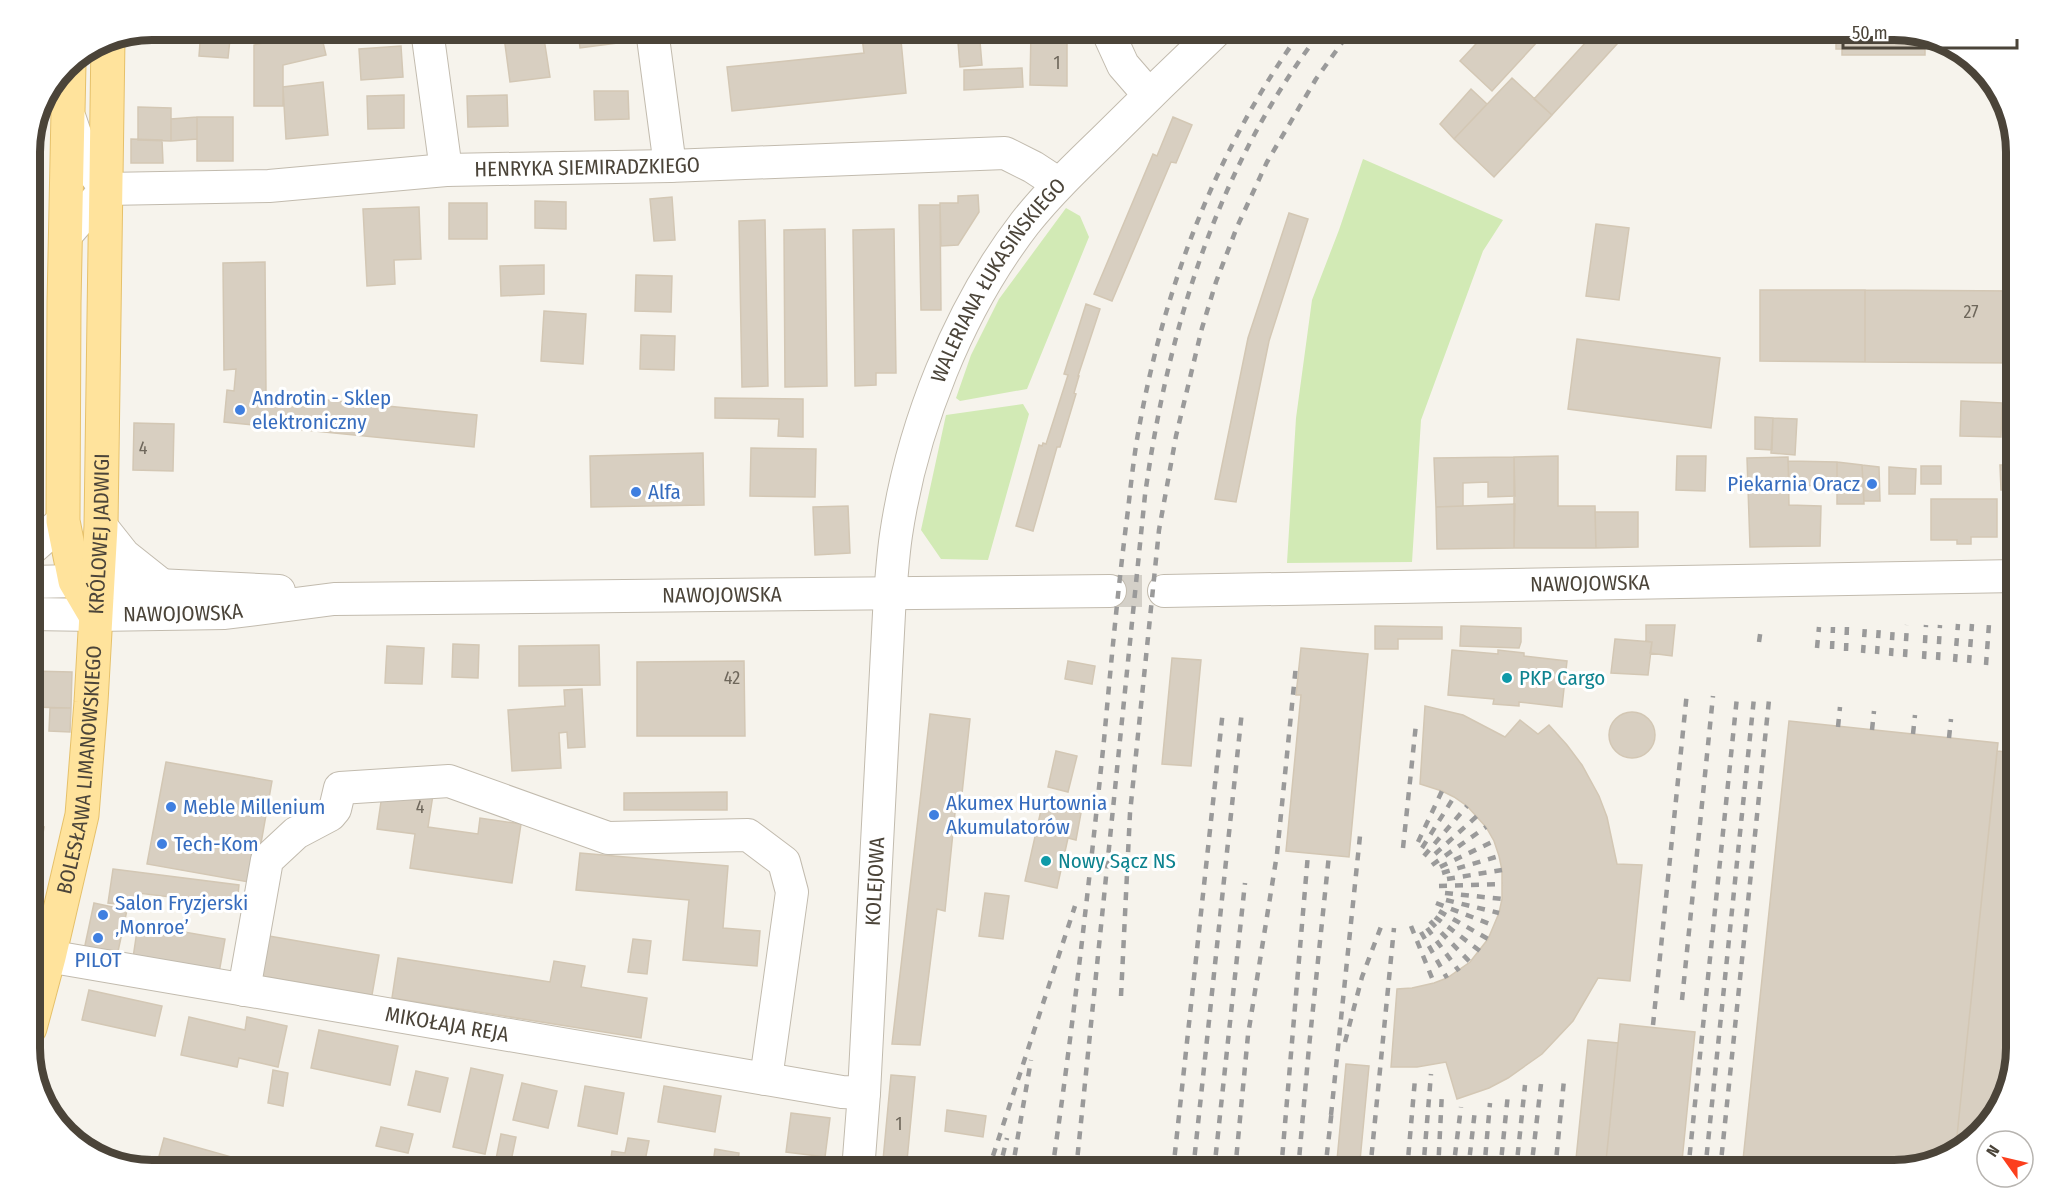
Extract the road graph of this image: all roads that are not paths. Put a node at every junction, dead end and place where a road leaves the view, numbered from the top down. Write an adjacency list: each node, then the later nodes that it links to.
1 (428, 40): 10 (street)
2 (653, 40): 9 (street)
3 (1112, 40): 7 (street)
4 (1207, 40): 7 (street, WALERIANA ŁUKASIŃSKIEGO)
5 (108, 50): 12 (main road, KRÓLOWEJ JADWIGI)
6 (69, 78): 8 (main road, KRÓLOWEJ JADWIGI)
7 (1149, 95): 11 (street, WALERIANA ŁUKASIŃSKIEGO)
8 (68, 114): 12 (street); 13 (main road, KRÓLOWEJ JADWIGI)
9 (670, 166): 10 (street, HENRYKA SIEMIRADZKIEGO); 11 (street, HENRYKA SIEMIRADZKIEGO)
10 (446, 170): 12 (street, HENRYKA SIEMIRADZKIEGO)
11 (1059, 184): 23 (street, WALERIANA ŁUKASIŃSKIEGO)
12 (106, 189): 13 (street); 15 (main road, KRÓLOWEJ JADWIGI)
13 (65, 236): 14 (main road, KRÓLOWEJ JADWIGI)
14 (63, 521): 16 (street); 19 (main road, KRÓLOWEJ JADWIGI)
15 (101, 526): 19 (main road, KRÓLOWEJ JADWIGI); 20 (street)
16 (41, 540)
17 (2006, 576): 22 (street, NAWOJOWSKA)
18 (41, 582): 19 (street, NAWOJOWSKA)
19 (87, 582): 20 (street, NAWOJOWSKA); 26 (main road, KRÓLOWEJ JADWIGI)
20 (163, 586): 24 (street, NAWOJOWSKA)
21 (1110, 591): 23 (street, NAWOJOWSKA)
22 (1164, 591)
23 (890, 594): 24 (street, NAWOJOWSKA); 31 (street, KOLEJOWA)
24 (334, 599): 26 (street, NAWOJOWSKA)
25 (41, 614): 26 (street, NAWOJOWSKA)
26 (95, 615): 27 (main road, BOLESŁAWA LIMANOWSKIEGO)
27 (41, 952)
28 (41, 955): 29 (street, MIKOŁAJA REJA)
29 (244, 990): 30 (street, MIKOŁAJA REJA); 30 (street)
30 (766, 1079): 31 (street, MIKOŁAJA REJA)
31 (864, 1093): 32 (street, KOLEJOWA)
32 (859, 1160)

